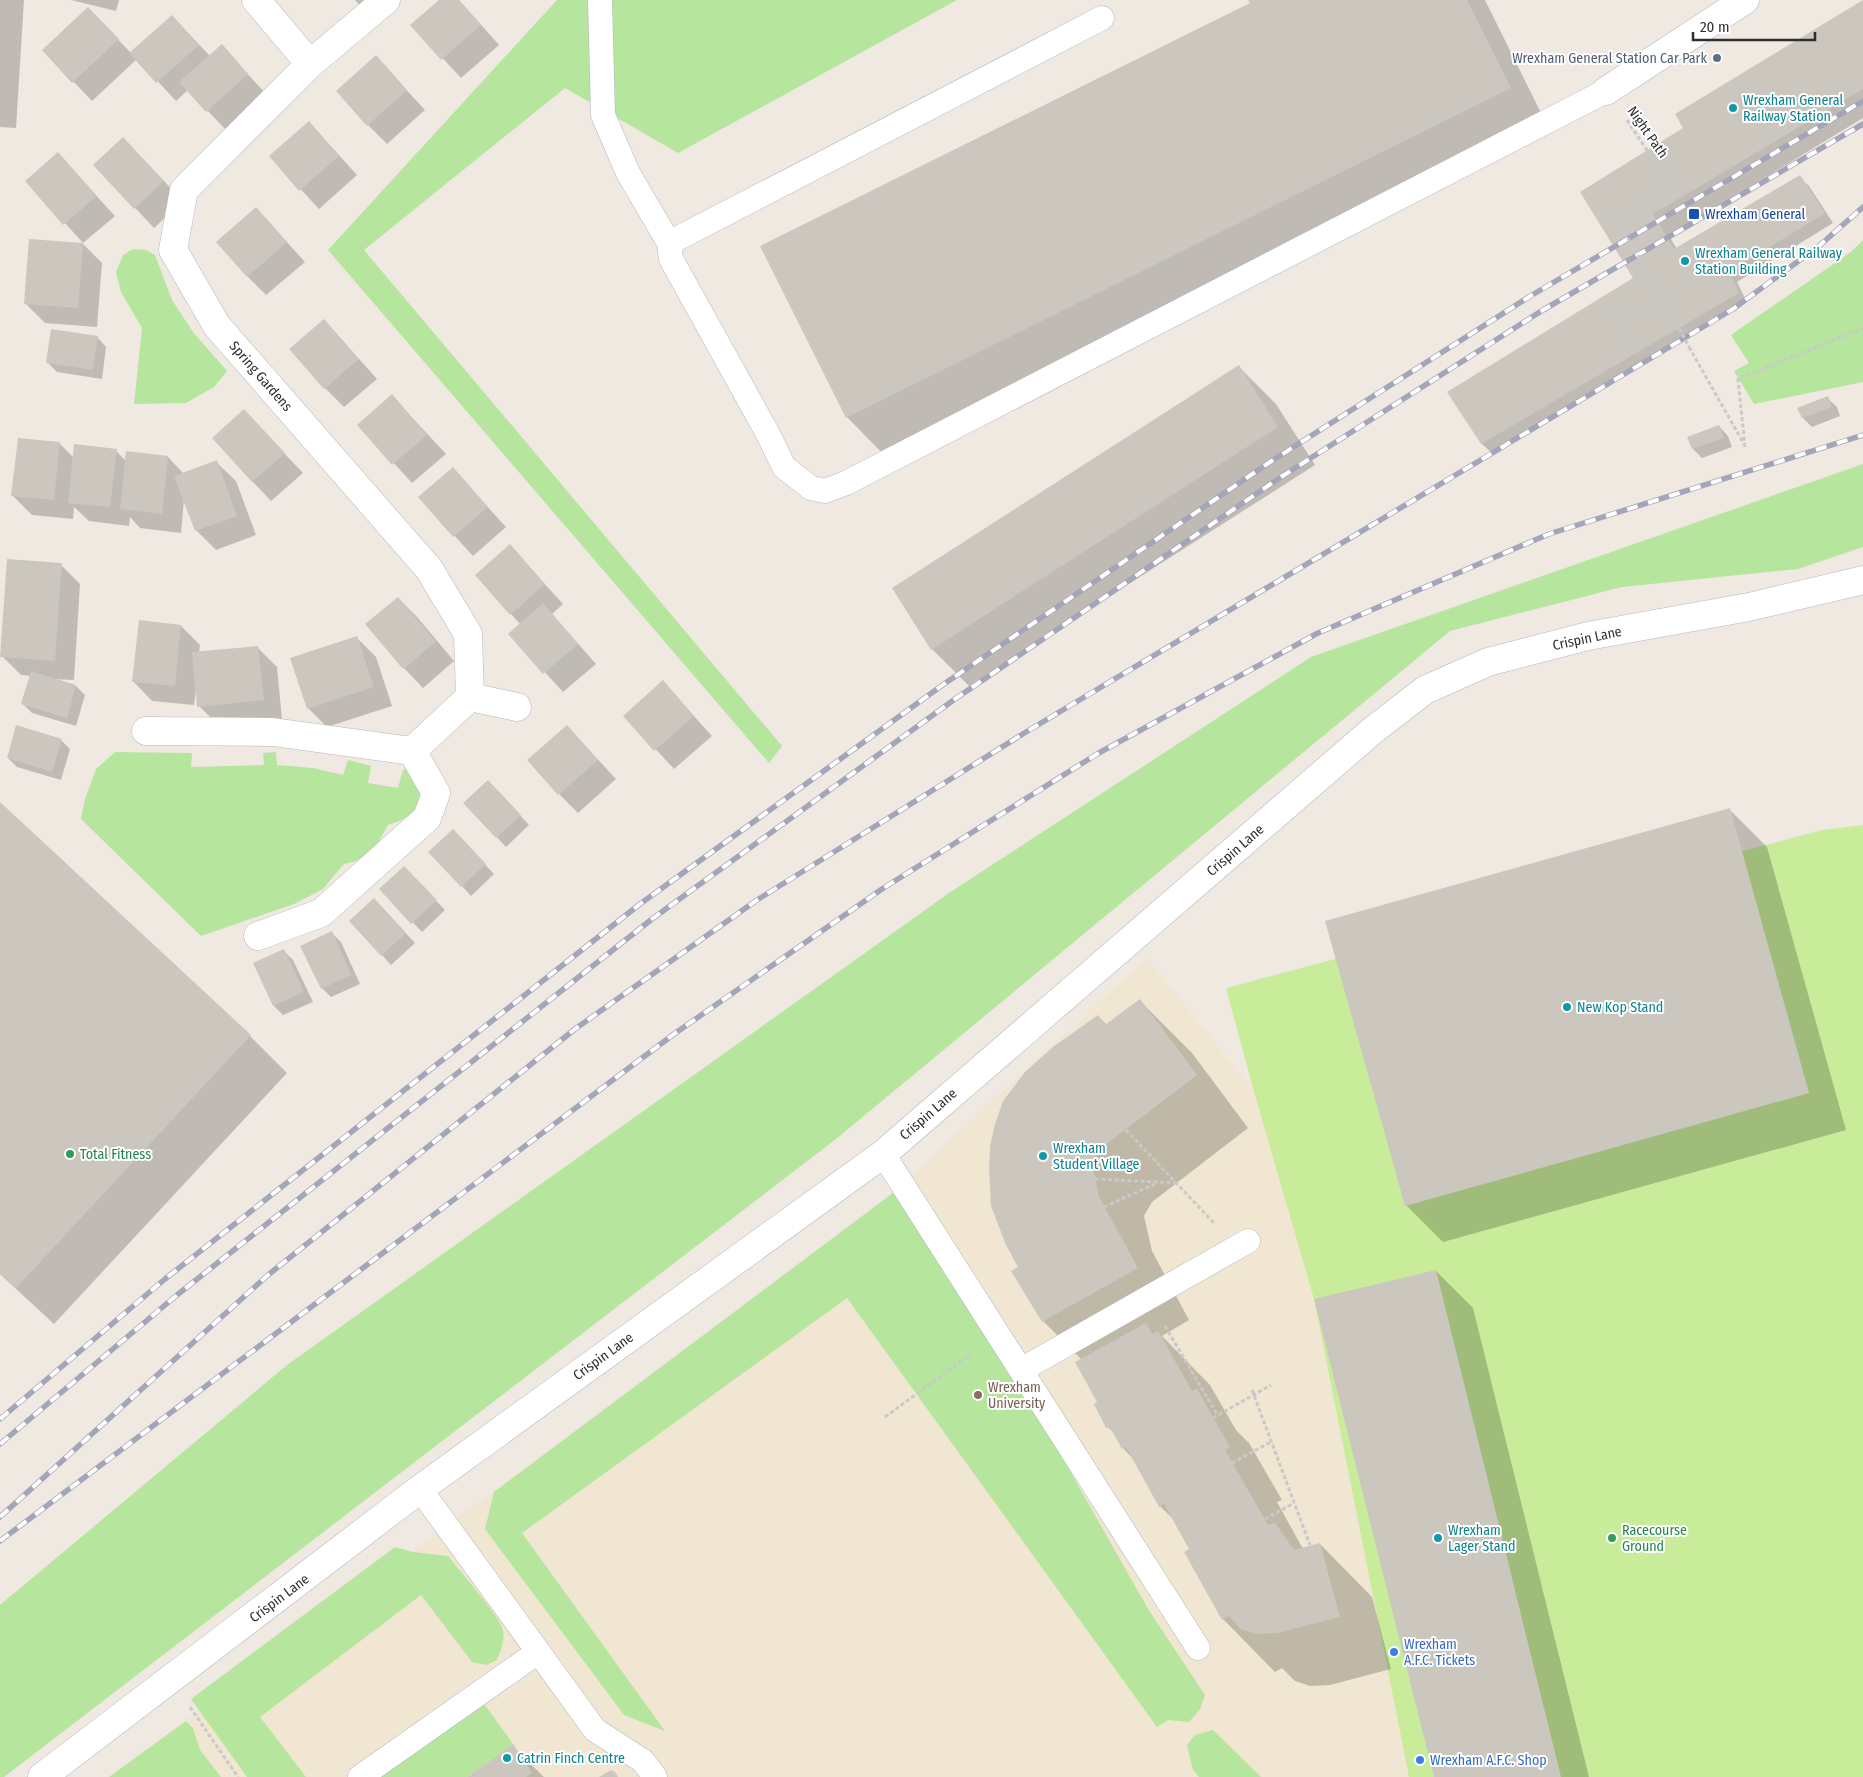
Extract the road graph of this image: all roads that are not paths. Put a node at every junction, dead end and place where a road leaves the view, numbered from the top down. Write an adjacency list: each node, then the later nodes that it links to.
1 (256, 0): 6 (street)
2 (386, 0): 6 (street, Spring Gardens)
3 (600, 0): 8 (lane)
4 (1745, 0): 7 (street)
5 (1102, 18): 8 (lane)
6 (310, 64): 10 (street, Spring Gardens)
7 (1606, 91): 8 (lane)
8 (669, 243)
9 (1863, 580): 15 (street, Crispin Lane)
10 (470, 696): 11 (street); 13 (street)
11 (517, 707)
12 (146, 731): 13 (street)
13 (412, 751): 14 (street)
14 (258, 936)
15 (883, 1154): 17 (lane); 18 (street, Crispin Lane)
16 (1243, 1244): 17 (lane)
17 (1021, 1370): 19 (lane)
18 (420, 1489): 20 (lane); 21 (street, Crispin Lane)
19 (1198, 1648)
20 (538, 1652): 22 (lane); 23 (lane)
21 (42, 1777)
22 (360, 1777)
23 (655, 1777)

